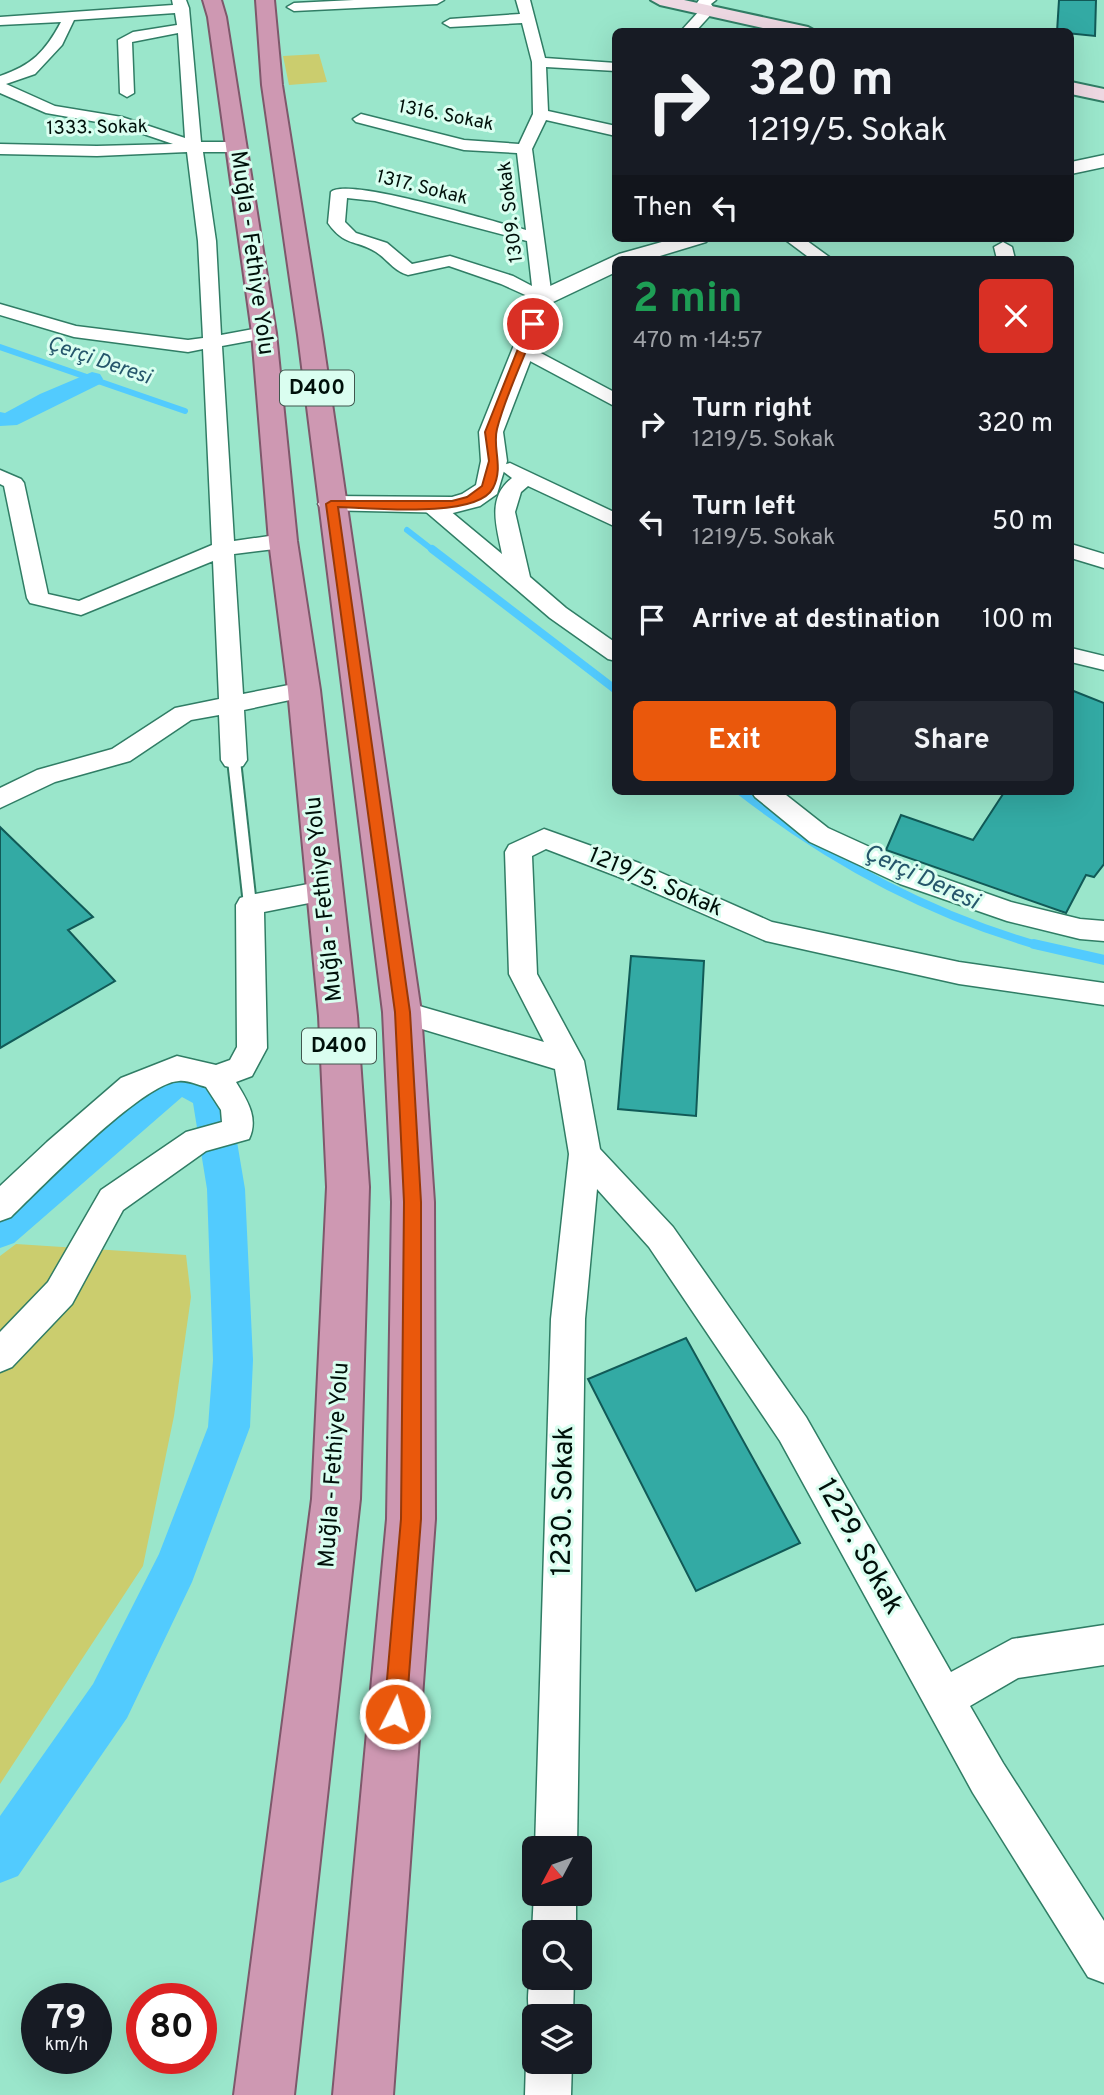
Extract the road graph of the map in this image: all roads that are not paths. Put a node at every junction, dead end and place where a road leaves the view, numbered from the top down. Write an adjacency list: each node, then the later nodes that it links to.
1 (265, 0): 46 (highway, Muğla - Fethiye Yolu / D400)
2 (437, 0): 7 (street)
3 (523, 0): 10 (street, 1309. Sokak)
4 (660, 0): 5 (main road)
5 (709, 5): 13 (street); 14 (main road)
6 (103, 7): 8 (street); 9 (street)
7 (294, 7)
8 (189, 9): 20 (street); 25 (street); 26 (highway, Muğla - Fethiye Yolu / D400)
9 (66, 16): 11 (street); 17 (street)
10 (528, 18): 12 (street); 15 (street, 1309. Sokak)
11 (0, 21)
12 (450, 23)
13 (690, 28)
14 (793, 28)
15 (540, 62): 16 (street); 22 (street, 1309. Sokak)
16 (612, 67)
17 (0, 81)
18 (0, 87): 25 (street)
19 (1074, 89): 21 (main road)
20 (127, 93)
21 (1104, 95)
22 (541, 114): 24 (street); 28 (street, 1309. Sokak)
23 (361, 119): 28 (street, 1316. Sokak)
24 (612, 130)
25 (194, 147): 26 (street, 1333. Sokak); 27 (street, 1333. Sokak); 40 (street)
26 (237, 147): 39 (highway, Muğla - Fethiye Yolu / D400)
27 (0, 149)
28 (524, 149): 31 (street, 1309. Sokak)
29 (1104, 161): 30 (street)
30 (1074, 167)
31 (535, 239): 37 (street, 1309. Sokak); 37 (street, 1317. Sokak)
32 (685, 242): 34 (street)
33 (798, 242): 35 (street)
34 (637, 256)
35 (818, 256)
36 (612, 266): 37 (street)
37 (543, 298): 41 (street)
38 (0, 309): 40 (street)
39 (264, 333): 40 (street); 49 (highway, Muğla - Fethiye Yolu / D400)
40 (213, 342): 50 (street)
41 (522, 349): 42 (street); 43 (street)
42 (612, 399)
43 (494, 461): 45 (street); 47 (street)
44 (0, 476): 50 (street)
45 (527, 477): 48 (street); 53 (street)
46 (331, 504): 47 (street); 66 (highway, Muğla - Fethiye Yolu / D400)
47 (429, 505): 53 (street)
48 (612, 519)
49 (283, 541): 50 (street); 57 (highway, Muğla - Fethiye Yolu / D400)
50 (222, 549): 58 (street)
51 (1074, 552): 52 (street)
52 (1104, 561)
53 (519, 579): 54 (street)
54 (612, 651)
55 (1074, 656): 56 (street)
56 (1104, 663)
57 (304, 690): 58 (street); 62 (highway, Muğla - Fethiye Yolu / D400)
58 (229, 705): 59 (street); 61 (street)
59 (234, 760): 63 (lane)
60 (769, 795): 64 (street)
61 (0, 799)
62 (324, 891): 63 (street); 77 (highway, Muğla - Fethiye Yolu / D400)
63 (250, 905): 68 (street)
64 (1104, 931)
65 (1104, 994): 67 (street, 1219/5. Sokak)
66 (402, 1012): 67 (street); 78 (highway, Muğla - Fethiye Yolu / D400)
67 (569, 1061): 69 (street, 1219/5. Sokak)
68 (216, 1077): 70 (street); 71 (street)
69 (585, 1154): 73 (street, 1229. Sokak); 74 (street, 1230. Sokak)
70 (0, 1207)
71 (0, 1356)
72 (1104, 1645): 73 (street)
73 (944, 1698): 75 (street, 1229. Sokak)
74 (556, 1836)
75 (1104, 1961)
76 (549, 2074): 79 (street)
77 (264, 2095)
78 (363, 2095)
79 (548, 2095)

